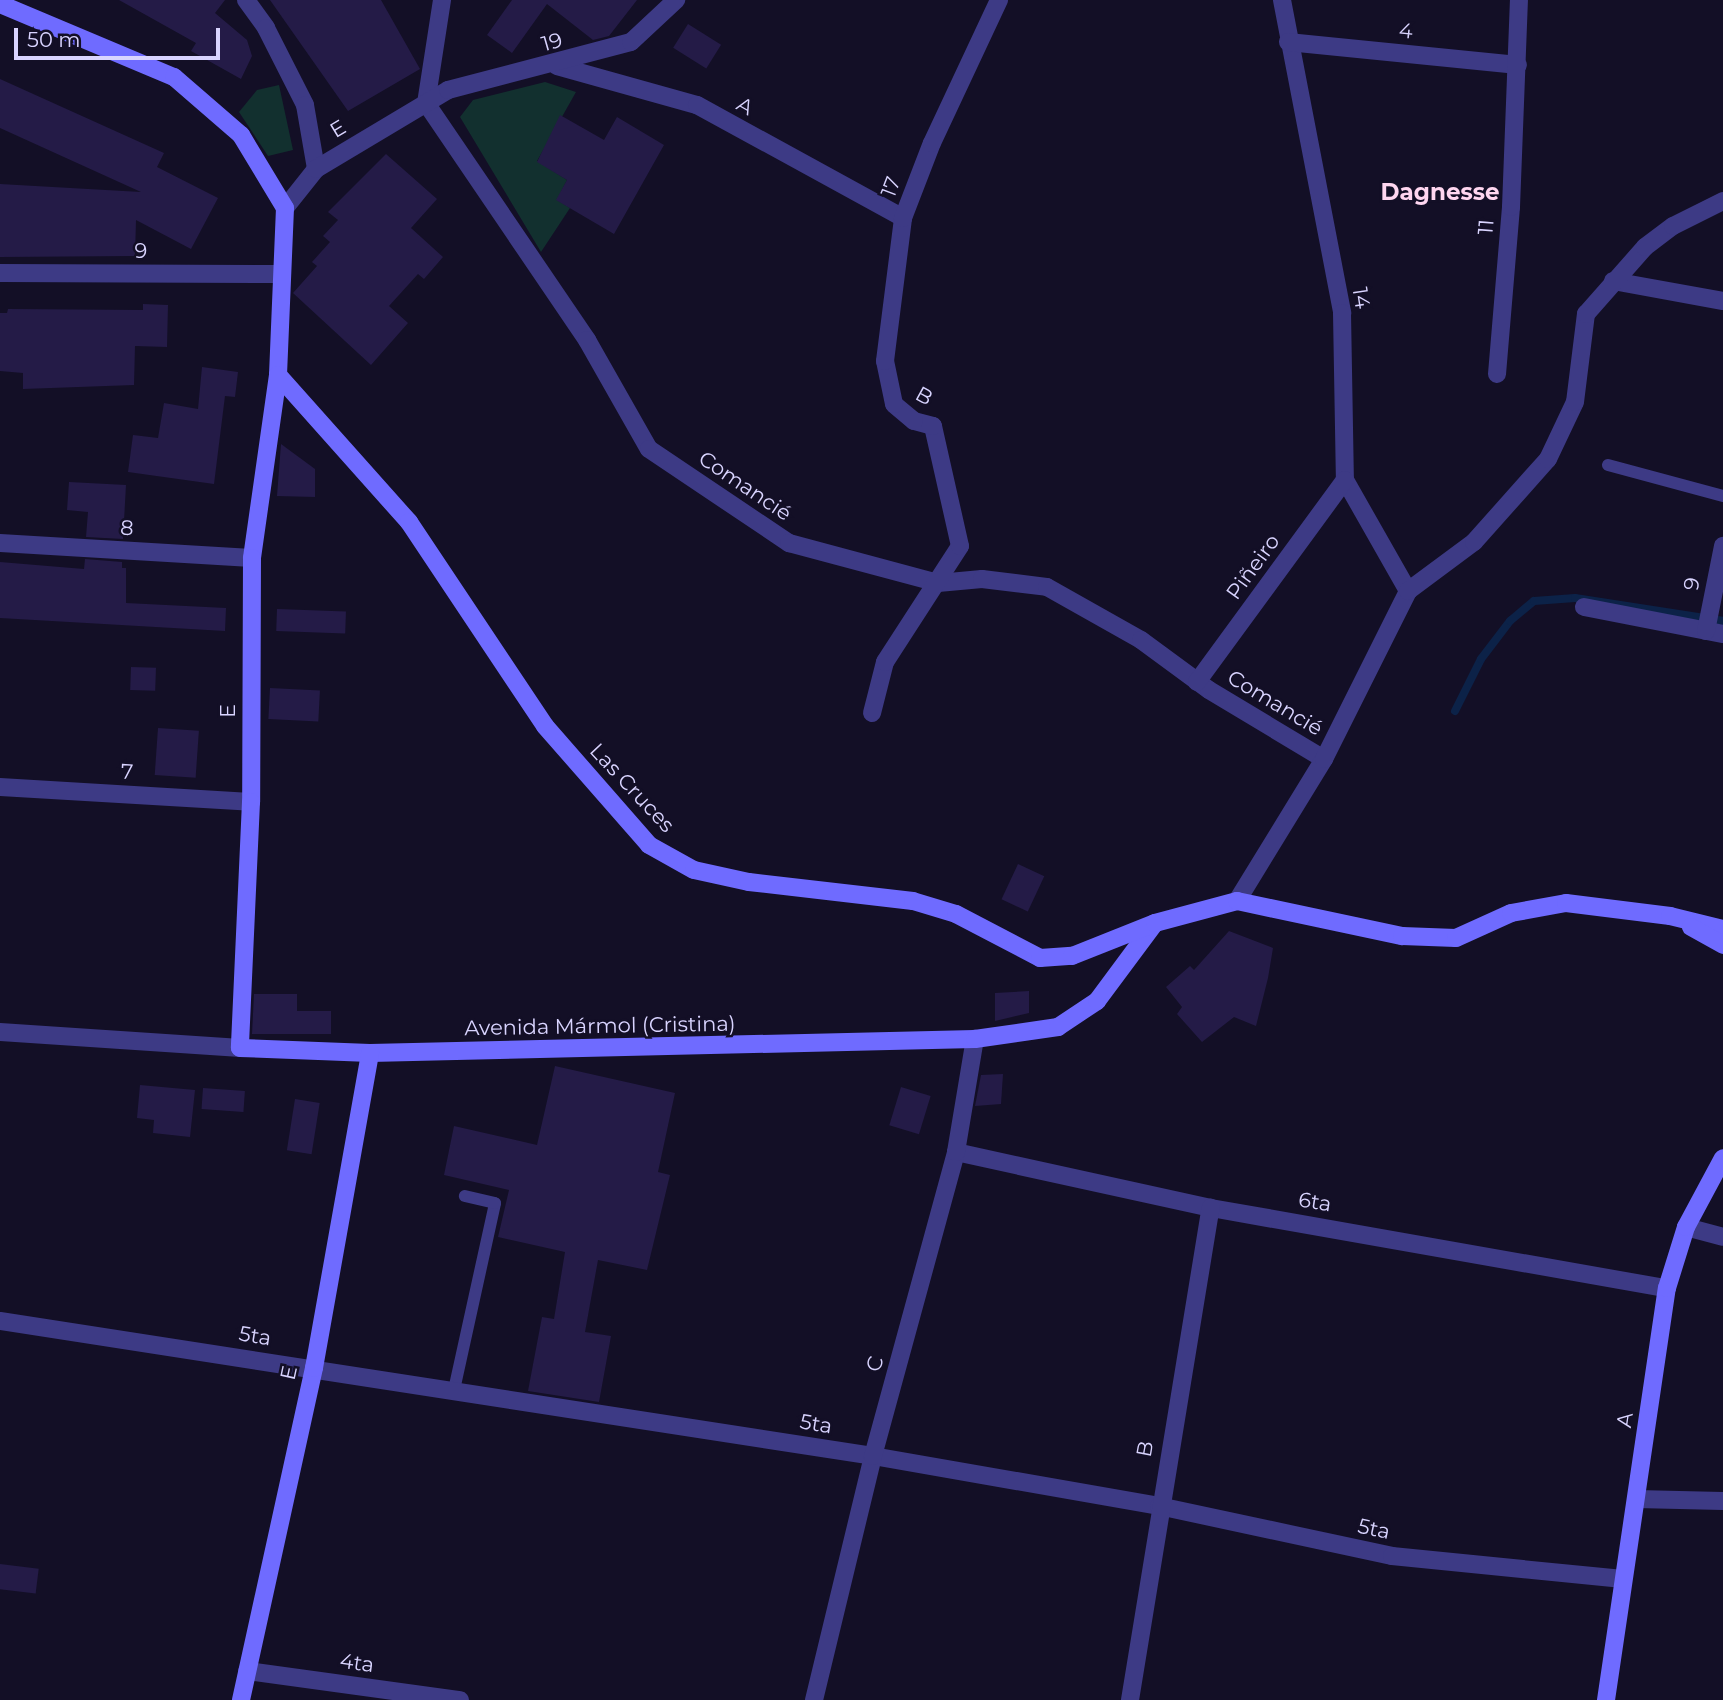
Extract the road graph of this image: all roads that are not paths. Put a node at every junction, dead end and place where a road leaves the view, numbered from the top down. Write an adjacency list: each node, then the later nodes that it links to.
1 (246, 0): 12 (street)
2 (442, 0): 11 (street)
3 (676, 0): 9 (street, 19)
4 (999, 0): 15 (street, 17)
5 (1282, 0): 8 (street, 14)
6 (1519, 0): 10 (street, 11)
7 (0, 4): 14 (main road)
8 (1289, 42): 10 (street, 4); 24 (street, 14)
9 (553, 65): 11 (street, 19); 15 (street, A)
10 (1518, 65): 20 (street, 11)
11 (426, 103): 12 (street, E); 29 (street, Comancié)
12 (316, 169): 14 (street, E)
13 (1723, 201): 18 (street)
14 (285, 208): 17 (main road, E)
15 (903, 218): 22 (street, 17)
16 (0, 273): 17 (street, 9)
17 (281, 274): 21 (main road, E)
18 (1613, 281): 19 (street); 30 (street)
19 (1723, 301)
20 (1497, 374)
21 (278, 375): 28 (main road, E); 40 (main road, Las Cruces)
22 (894, 404): 29 (street, B)
23 (1608, 465): 25 (lane)
24 (1345, 480): 30 (street, 14); 33 (street, Piñeiro)
25 (1723, 496)
26 (0, 543): 28 (street, 8)
27 (1723, 546): 32 (street, 9)
28 (252, 558): 37 (main road, E)
29 (938, 583): 33 (street, Comancié); 34 (street)
30 (1408, 591): 35 (street, Comancié)
31 (1584, 607): 32 (street)
32 (1715, 633)
33 (1197, 682): 35 (street, Comancié)
34 (872, 713)
35 (1324, 759): 38 (street, Comancié)
36 (0, 787): 37 (street, 7)
37 (251, 802): 45 (main road, E)
38 (1237, 901): 39 (main road); 40 (main road, Las Cruces)
39 (1670, 916): 41 (main road); 42 (main road)
40 (1155, 923): 44 (main road, Avenida Mármol (Cristina))
41 (1723, 929)
42 (1723, 945)
43 (0, 1032): 45 (street, Avenida Mármol (Cristina))
44 (975, 1039): 46 (main road, Avenida Mármol (Cristina)); 47 (street, C)
45 (240, 1048): 46 (main road, Avenida Mármol (Cristina))
46 (370, 1053): 55 (main road, E)
47 (956, 1152): 50 (street, 6ta); 57 (street, C)
48 (1723, 1158): 51 (main road, A)
49 (465, 1196): 56 (lane)
50 (1211, 1208): 53 (street, 6ta); 60 (street, B)
51 (1686, 1227): 52 (street); 53 (main road, A)
52 (1723, 1237)
53 (1667, 1288): 58 (main road, A)
54 (0, 1321): 55 (street, 5ta)
55 (314, 1368): 56 (street, 5ta); 62 (main road, E)
56 (454, 1390): 57 (street, 5ta)
57 (873, 1456): 60 (street, 5ta); 65 (street, C)
58 (1636, 1499): 59 (street); 61 (main road, A)
59 (1723, 1501)
60 (1159, 1506): 61 (street, 5ta); 66 (street, B)
61 (1623, 1578): 67 (main road, A)
62 (247, 1671): 63 (main road, E); 64 (street, 4ta)
63 (242, 1700)
64 (460, 1700)
65 (814, 1700)
66 (1130, 1700)
67 (1606, 1700)

